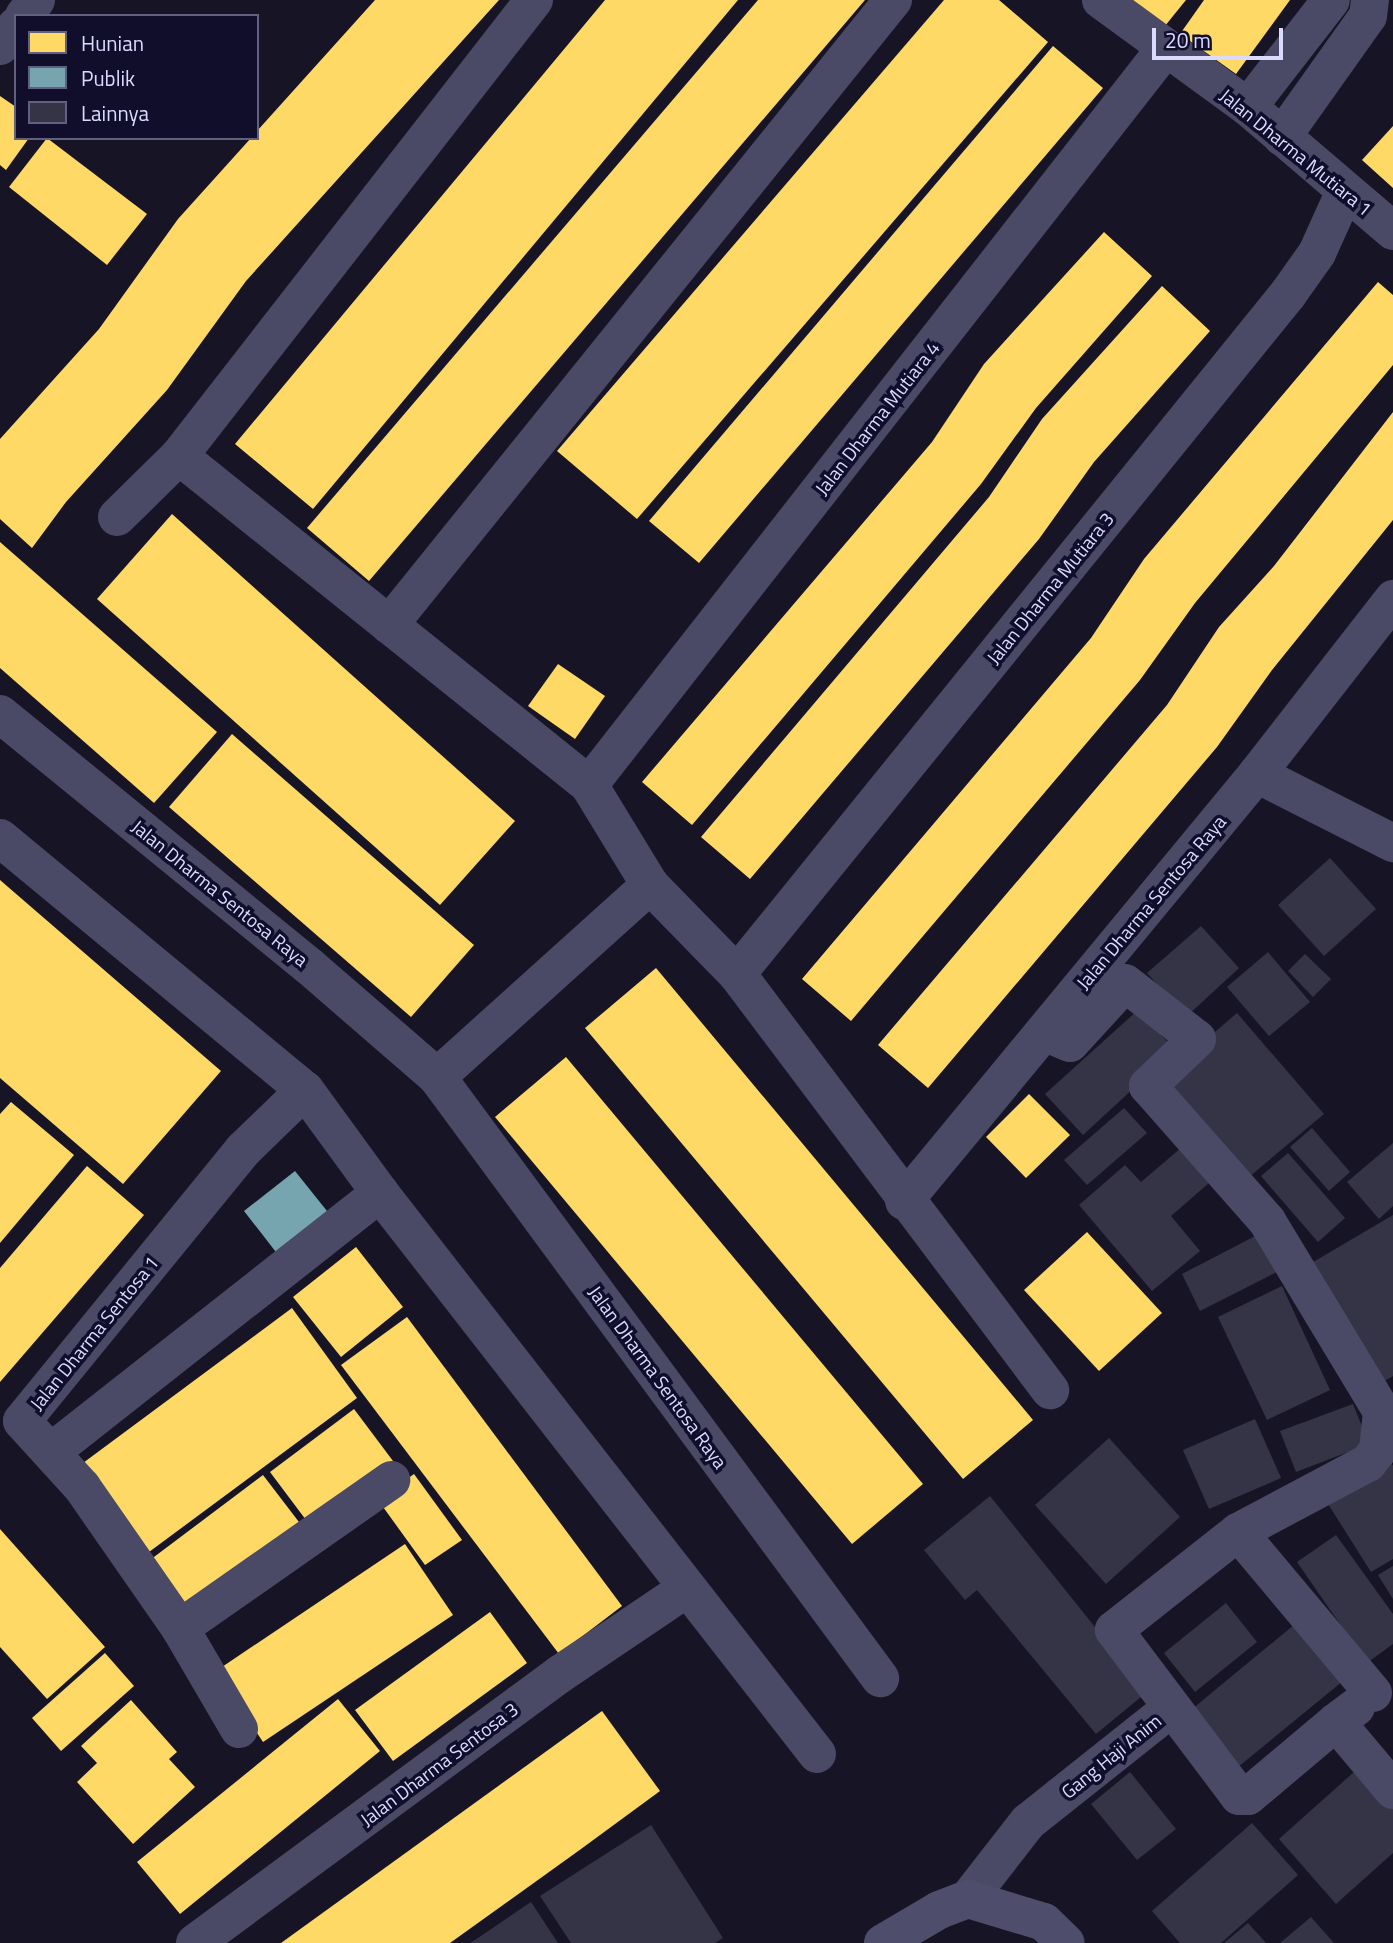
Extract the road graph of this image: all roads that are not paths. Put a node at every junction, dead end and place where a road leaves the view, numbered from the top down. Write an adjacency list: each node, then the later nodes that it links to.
1 (534, 0): 13 (street)
2 (893, 0): 16 (street)
3 (1101, 0): 8 (street, Jalan Dharma Mutiara 1)
4 (1331, 0): 9 (street)
5 (1370, 0): 10 (street)
6 (14, 28): 7 (street)
7 (0, 46)
8 (1164, 50): 9 (street, Jalan Dharma Mutiara 1); 19 (street, Jalan Dharma Mutiara 4)
9 (1248, 107): 10 (street, Jalan Dharma Mutiara 1)
10 (1282, 137): 11 (street, Jalan Dharma Mutiara 1)
11 (1345, 191): 12 (street, Jalan Dharma Mutiara 1); 23 (street, Jalan Dharma Mutiara 3)
12 (1393, 231)
13 (179, 456): 14 (street); 16 (street)
14 (117, 517)
15 (1393, 599): 18 (street, Jalan Dharma Sentosa Raya)
16 (388, 625): 19 (street)
17 (0, 714): 25 (street, Jalan Dharma Sentosa Raya)
18 (1257, 774): 21 (street); 24 (street, Jalan Dharma Sentosa Raya)
19 (589, 785): 22 (street)
20 (0, 838): 26 (street)
21 (1393, 843)
22 (650, 885): 23 (street); 25 (street)
23 (737, 974): 28 (street)
24 (1044, 1032): 28 (street, Jalan Dharma Sentosa Raya); 30 (street)
25 (437, 1077): 37 (street, Jalan Dharma Sentosa Raya)
26 (305, 1090): 27 (street); 31 (street, Jalan Dharma Sentosa 1)
27 (380, 1193): 32 (street); 35 (street)
28 (904, 1201): 29 (street)
29 (1050, 1390)
30 (1388, 1408): 34 (street, Gang Haji Anim)
31 (11, 1413): 32 (street, Jalan Dharma Sentosa 1)
32 (51, 1452): 36 (street, Jalan Dharma Sentosa 1)
33 (391, 1480): 36 (street)
34 (1238, 1532): 38 (street); 39 (street, Gang Haji Anim)
35 (686, 1589): 42 (street); 45 (street, Jalan Dharma Sentosa 3)
36 (180, 1628): 41 (street, Jalan Dharma Sentosa 1)
37 (880, 1678)
38 (1383, 1687): 40 (street)
39 (1170, 1709): 40 (street); 44 (street, Gang Haji Anim)
40 (1336, 1722): 43 (street)
41 (239, 1729)
42 (817, 1754)
43 (1393, 1790)
44 (968, 1899): 46 (street); 47 (street)
45 (195, 1943)
46 (883, 1943)
47 (1066, 1943)

